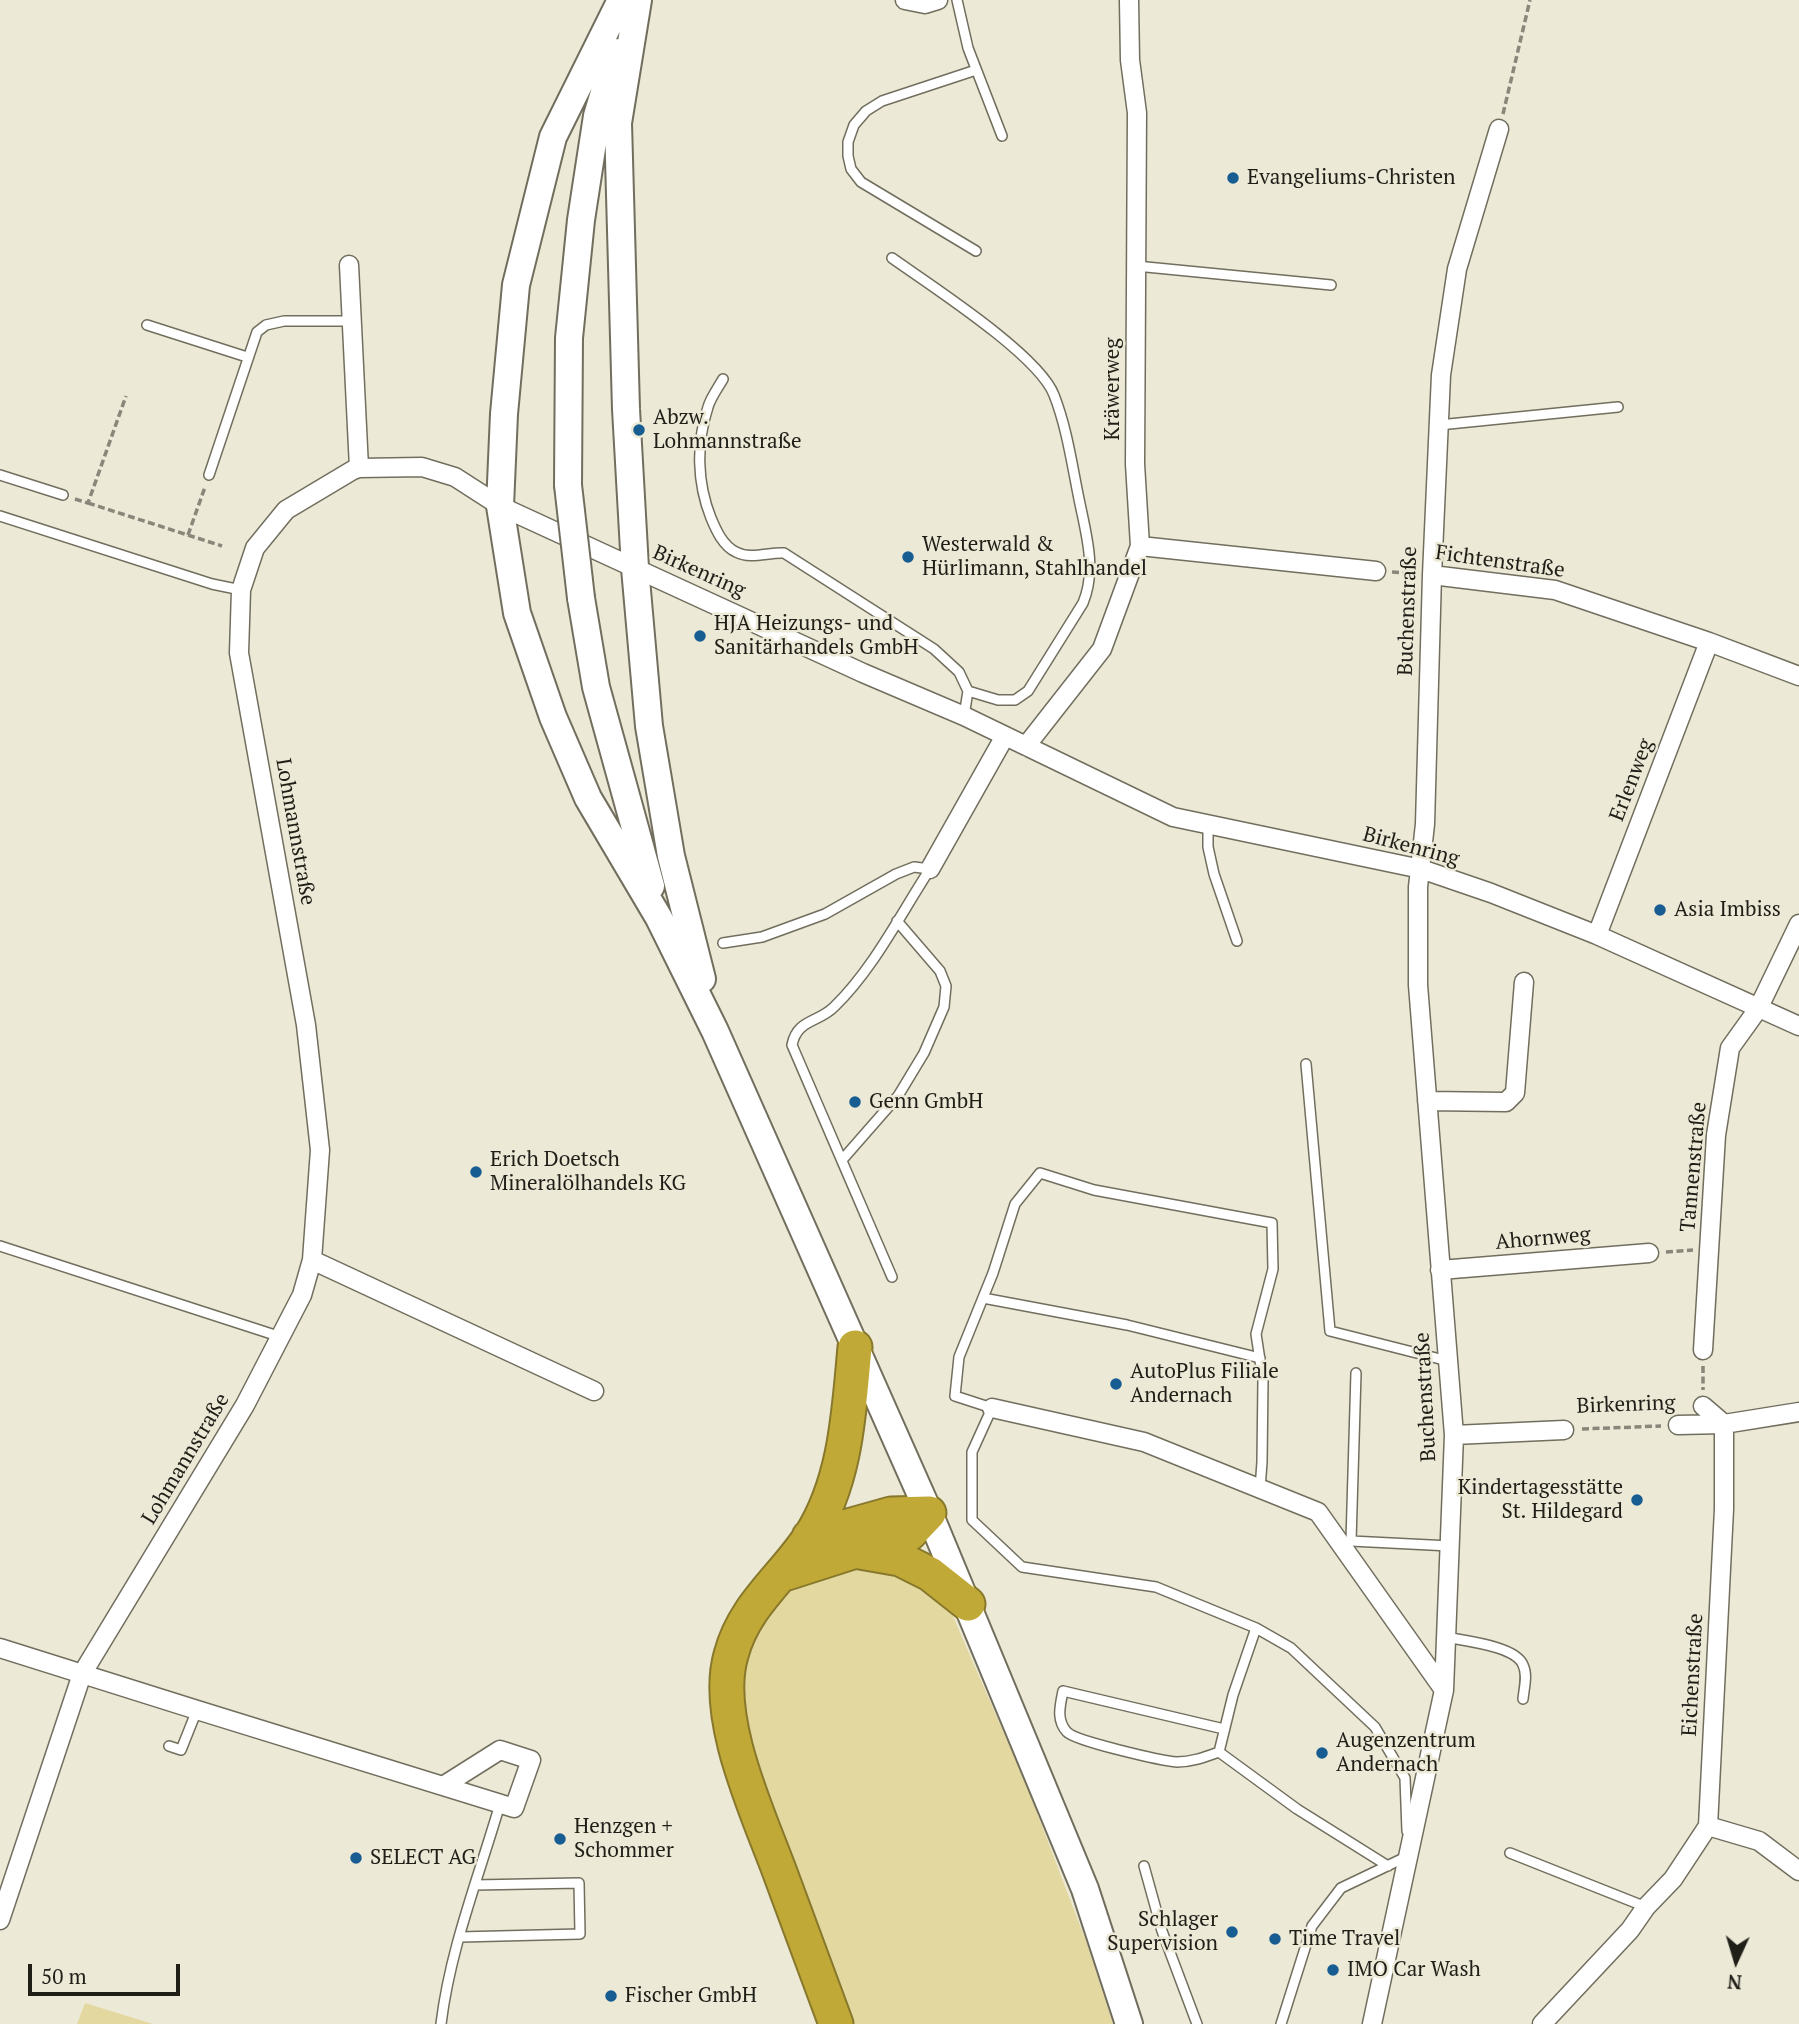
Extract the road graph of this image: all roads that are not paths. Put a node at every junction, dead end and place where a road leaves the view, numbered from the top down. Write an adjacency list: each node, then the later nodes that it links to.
1 (621, 0): 27 (main road)
2 (632, 0): 43 (main road, bridge)
3 (638, 0): 30 (main road)
4 (905, 0): 5 (street)
5 (938, 0)
6 (957, 0): 8 (lane)
7 (1129, 0): 14 (street, Kräwerweg)
8 (976, 70): 10 (lane); 11 (lane)
9 (1499, 129): 21 (street, Buchenstraße)
10 (1002, 136)
11 (976, 251)
12 (892, 258): 36 (lane)
13 (349, 265): 16 (street)
14 (1136, 266): 15 (lane); 29 (street, Kräwerweg)
15 (1331, 285)
16 (352, 321): 18 (lane); 22 (street)
17 (147, 325): 18 (lane)
18 (247, 358): 24 (lane)
19 (723, 379): 36 (lane)
20 (1618, 407): 21 (lane)
21 (1438, 425): 32 (street, Buchenstraße)
22 (359, 468): 25 (street, Lohmannstraße); 33 (street, Lohmannstraße)
23 (0, 475): 26 (lane)
24 (209, 475)
25 (455, 477): 27 (street, Birkenring)
26 (63, 495)
27 (500, 506): 30 (street, Birkenring); 43 (main road)
28 (0, 516): 33 (lane)
29 (1140, 546): 31 (street); 39 (street, Kräwerweg)
30 (635, 568): 37 (street, Birkenring); 52 (main road)
31 (1376, 571)
32 (1432, 575): 34 (street, Fichtenstraße); 42 (street, Buchenstraße)
33 (240, 590): 58 (street, Lohmannstraße)
34 (1709, 642): 35 (street, Fichtenstraße); 46 (street, Erlenweg)
35 (1799, 676)
36 (968, 691): 37 (lane)
37 (964, 716): 38 (street, Birkenring)
38 (1005, 736): 39 (street, Birkenring); 41 (street)
39 (1026, 746): 40 (street, Birkenring)
40 (1208, 824): 42 (street, Birkenring); 47 (lane)
41 (930, 869): 44 (lane); 48 (lane)
42 (1421, 869): 46 (street, Birkenring); 54 (street, Buchenstraße)
43 (659, 918): 52 (main road)
44 (897, 921): 55 (lane); 55 (lane)
45 (1799, 924): 50 (street, Tannenstraße)
46 (1597, 935): 50 (street, Birkenring)
47 (1237, 941)
48 (723, 943)
49 (1524, 982): 54 (street)
50 (1758, 1009): 51 (street, Birkenring); 64 (street, Tannenstraße)
51 (1799, 1026)
52 (715, 1031): 63 (main road)
53 (1306, 1063): 66 (lane)
54 (1427, 1101): 59 (street, Buchenstraße)
55 (842, 1160): 60 (lane)
56 (0, 1246): 62 (lane)
57 (1650, 1253): 59 (street, Ahornweg)
58 (312, 1259): 62 (street, Lohmannstraße); 68 (street)
59 (1440, 1270): 66 (street, Buchenstraße)
60 (892, 1277)
61 (983, 1298): 65 (lane); 65 (lane); 70 (lane)
62 (281, 1337): 86 (street, Lohmannstraße)
63 (855, 1347): 77 (main road); 78 (highway)
64 (1703, 1350)
65 (1260, 1358): 76 (lane)
66 (1448, 1361): 75 (street, Buchenstraße)
67 (1356, 1373): 79 (lane)
68 (594, 1391)
69 (1703, 1406): 72 (street)
70 (992, 1408): 76 (street); 83 (lane)
71 (1799, 1412): 72 (street, Birkenring)
72 (1724, 1424): 73 (street, Birkenring); 95 (street, Eichenstraße)
73 (1678, 1425)
74 (1564, 1430): 75 (street, Birkenring)
75 (1454, 1435): 79 (street, Buchenstraße)
76 (1259, 1489): 87 (street)
77 (929, 1513): 78 (highway); 80 (highway); 82 (main road)
78 (809, 1537): 81 (highway)
79 (1450, 1546): 84 (street, Buchenstraße)
80 (858, 1551): 81 (highway); 82 (highway)
81 (781, 1575): 106 (highway)
82 (968, 1604): 107 (main road)
83 (1256, 1628): 90 (lane); 97 (lane)
84 (1446, 1637): 87 (street, Buchenstraße); 88 (lane)
85 (0, 1647): 86 (street)
86 (82, 1674): 89 (street); 103 (street, Lohmannstraße)
87 (1444, 1690): 97 (street, Buchenstraße)
88 (1523, 1699)
89 (197, 1710): 91 (lane); 93 (street)
90 (1224, 1729): 92 (lane); 92 (lane)
91 (169, 1746)
92 (1219, 1752): 99 (lane)
93 (443, 1786): 94 (street); 94 (street)
94 (500, 1804): 101 (lane)
95 (1708, 1826): 100 (street); 102 (street)
96 (1510, 1853): 102 (lane)
97 (1408, 1857): 99 (lane); 110 (street, Buchenstraße)
98 (1144, 1866): 108 (lane)
99 (1388, 1866): 109 (lane)
100 (1799, 1871)
101 (475, 1885): 104 (lane); 104 (lane)
102 (1646, 1907): 111 (street)
103 (0, 1920)
104 (460, 1937): 105 (lane)
105 (441, 2024)
106 (836, 2024)
107 (1129, 2024)
108 (1198, 2024)
109 (1281, 2024)
110 (1372, 2024)
111 (1542, 2024)

